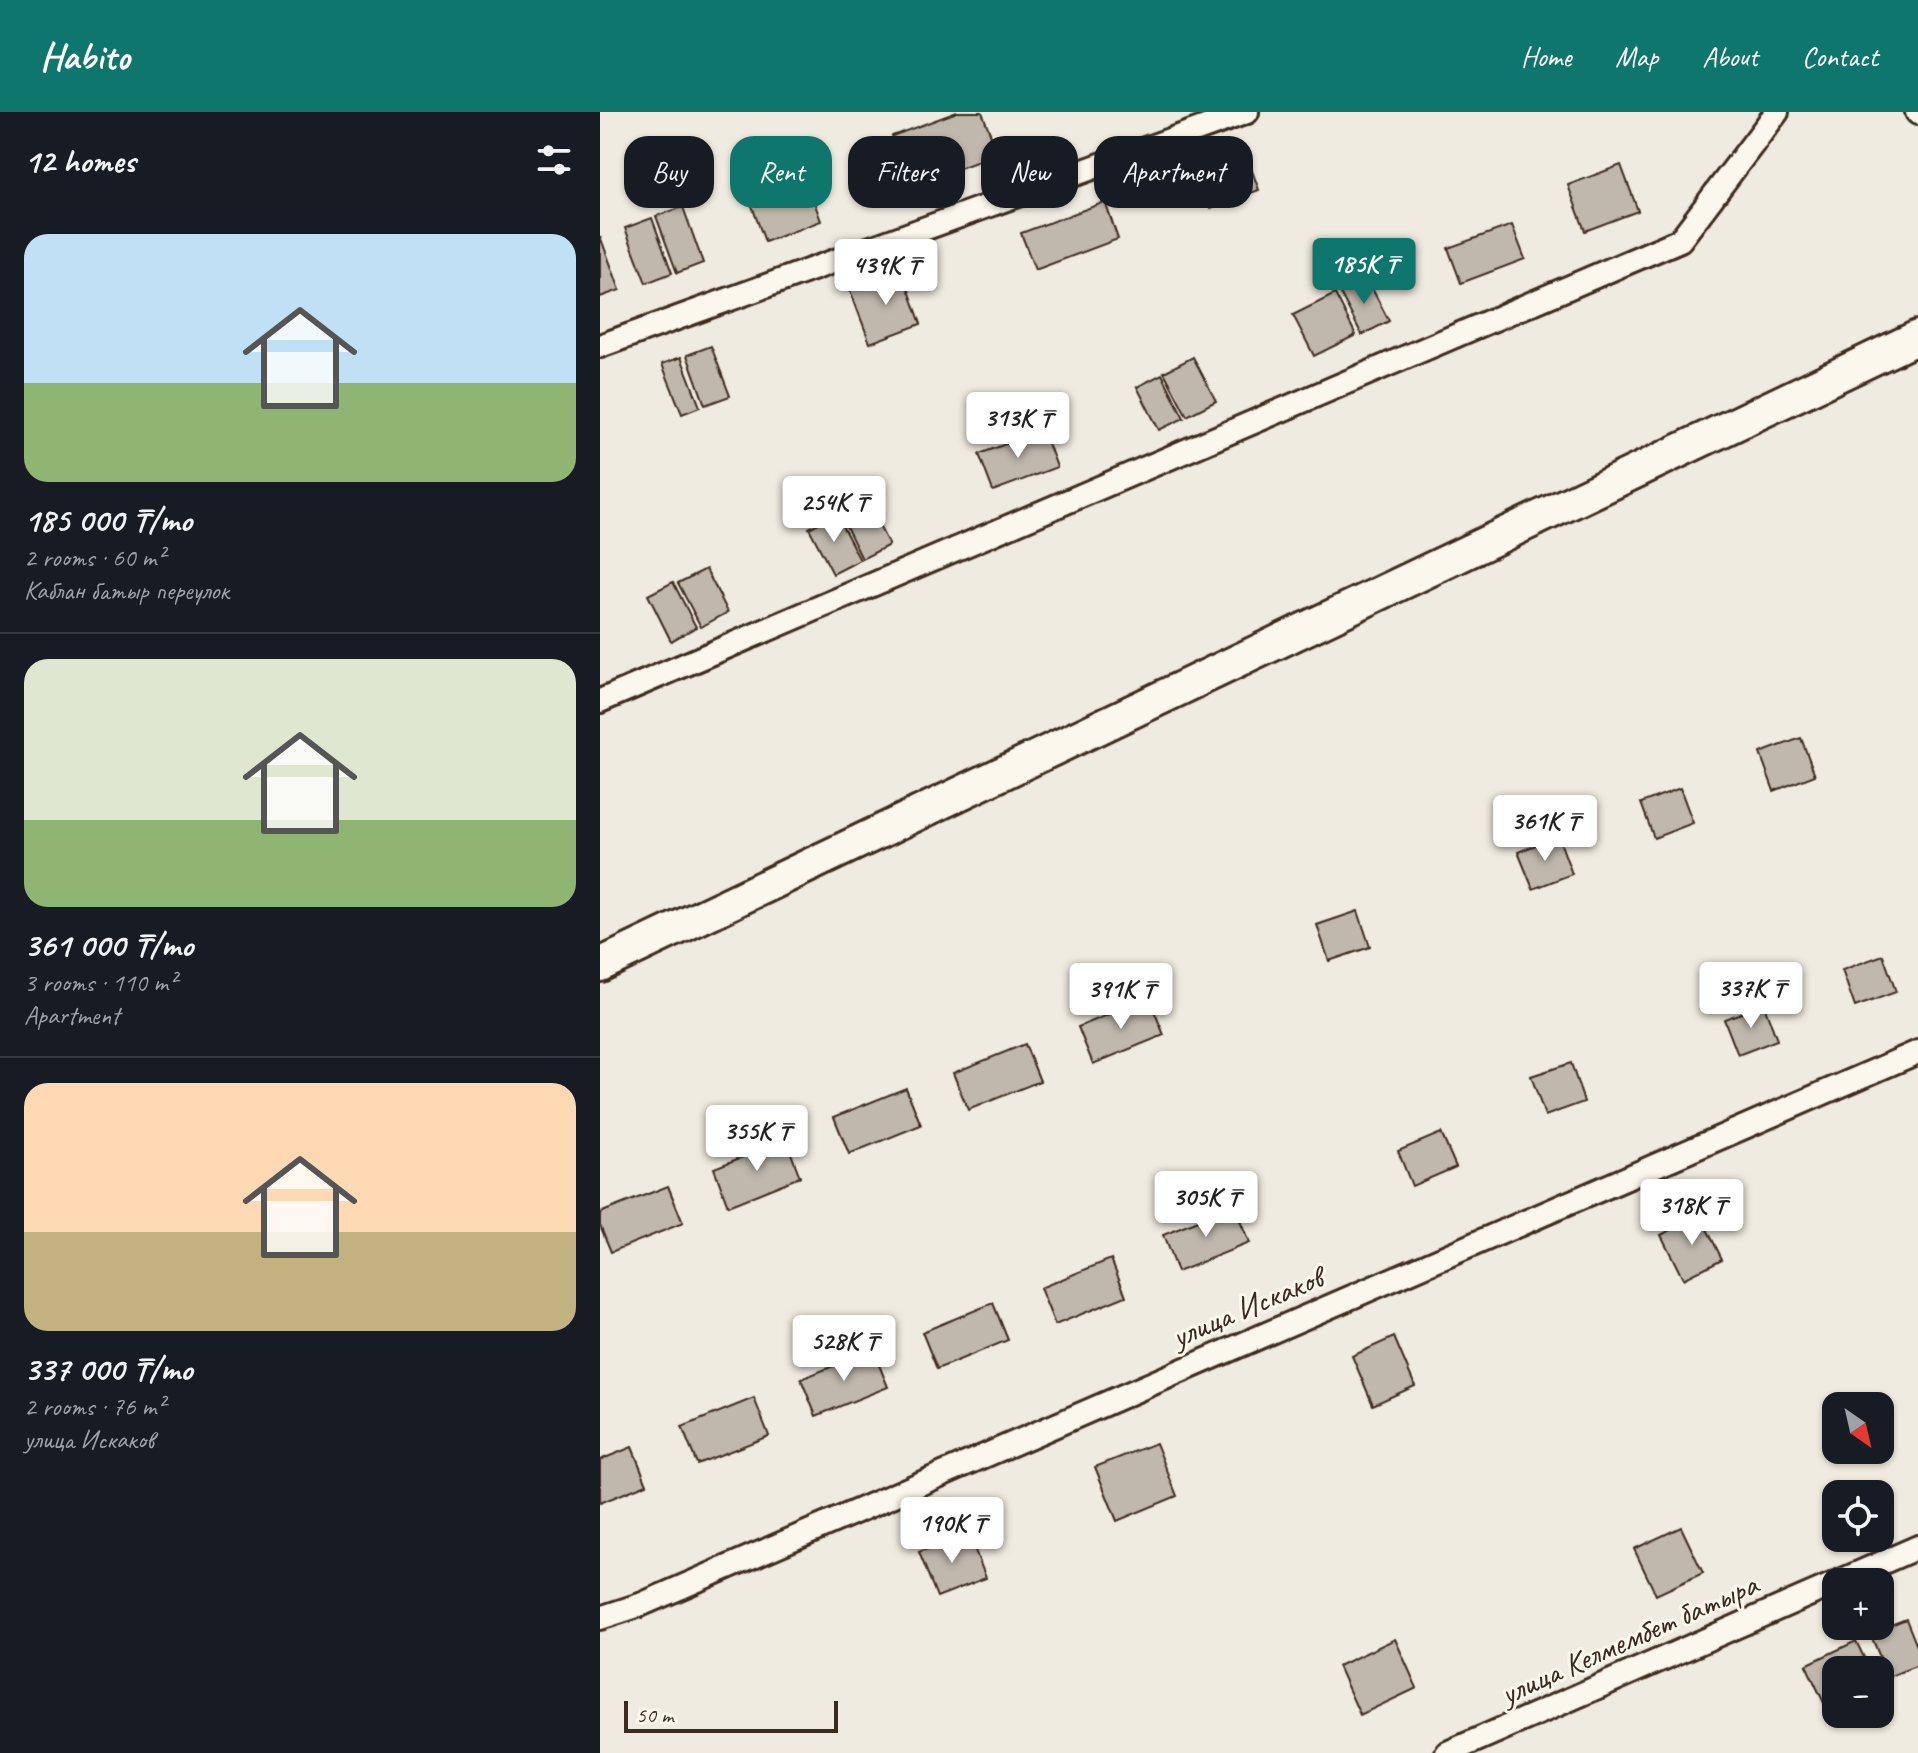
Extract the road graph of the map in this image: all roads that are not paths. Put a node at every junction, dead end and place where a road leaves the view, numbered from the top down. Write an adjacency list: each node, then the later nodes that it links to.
1 (1247, 112): 4 (street)
2 (1777, 112): 5 (street)
3 (1918, 337): 6 (main road)
4 (600, 346)
5 (600, 701)
6 (600, 965)
7 (1918, 1052): 11 (street, улица Искаков)
8 (1918, 1547): 9 (street, улица Келмембет батыра)
9 (1869, 1568)
10 (1822, 1589): 12 (street, улица Келмембет батыра)
11 (600, 1618)
12 (1447, 1753)

